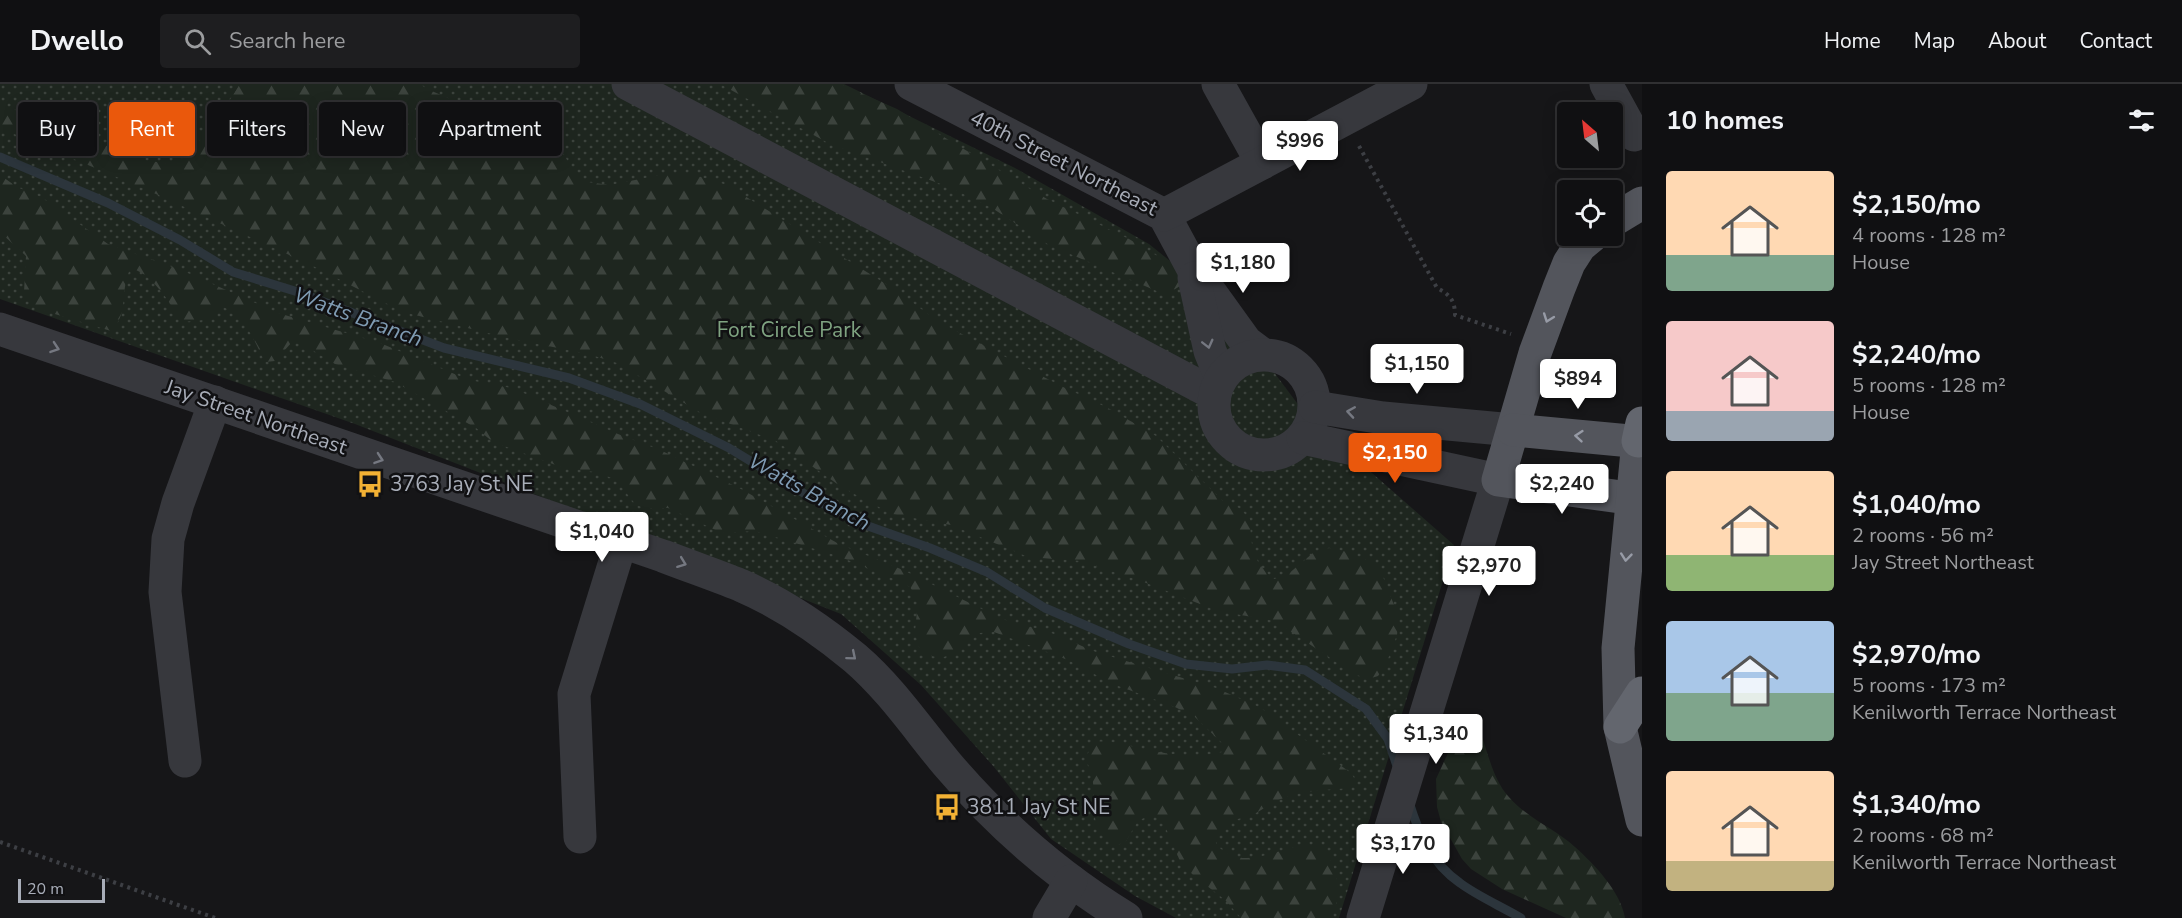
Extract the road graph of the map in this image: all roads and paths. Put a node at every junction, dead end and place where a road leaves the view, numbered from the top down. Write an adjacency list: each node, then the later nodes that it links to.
1 (628, 84): 17 (street)
2 (911, 84): 11 (street, 40th Street Northeast)
3 (1218, 84): 8 (street)
4 (1412, 84): 6 (street)
5 (1606, 84): 7 (street)
6 (1344, 120): 8 (street); 15 (path)
7 (1635, 135)
8 (1262, 164): 11 (street)
9 (1642, 203): 10 (main road)
10 (1623, 214)
11 (1164, 215): 13 (street, 40th Street Northeast)
12 (1580, 246): 20 (main road, one-way to 20)
13 (1192, 267): 16 (street, 40th Street Northeast); 17 (street, 40th Street Northeast, one-way to 17)
14 (0, 328): 18 (street, Jay Street Northeast, one-way to 18)
15 (1511, 335)
16 (1262, 354): 17 (street); 19 (street)
17 (1218, 386): 22 (street)
18 (215, 402): 25 (street, Jay Street Northeast, one-way to 25); 28 (street)
19 (1315, 407): 20 (street, one-way to 19); 22 (street)
20 (1513, 430): 21 (main road, one-way to 20); 23 (main road)
21 (1641, 435): 24 (main road)
22 (1303, 438): 23 (street)
23 (1498, 480): 24 (main road); 36 (street)
24 (1637, 499): 27 (main road, one-way to 27)
25 (621, 542): 30 (street); 32 (street, Jay Street Northeast, one-way to 32)
26 (1642, 693): 27 (highway)
27 (1620, 727): 29 (main road)
28 (185, 761)
29 (1642, 820)
30 (580, 837)
31 (0, 842): 33 (path)
32 (1071, 881): 34 (street); 35 (street, Jay Street Northeast)
33 (215, 918)
34 (1049, 918)
35 (1126, 918)
36 (1364, 918)

